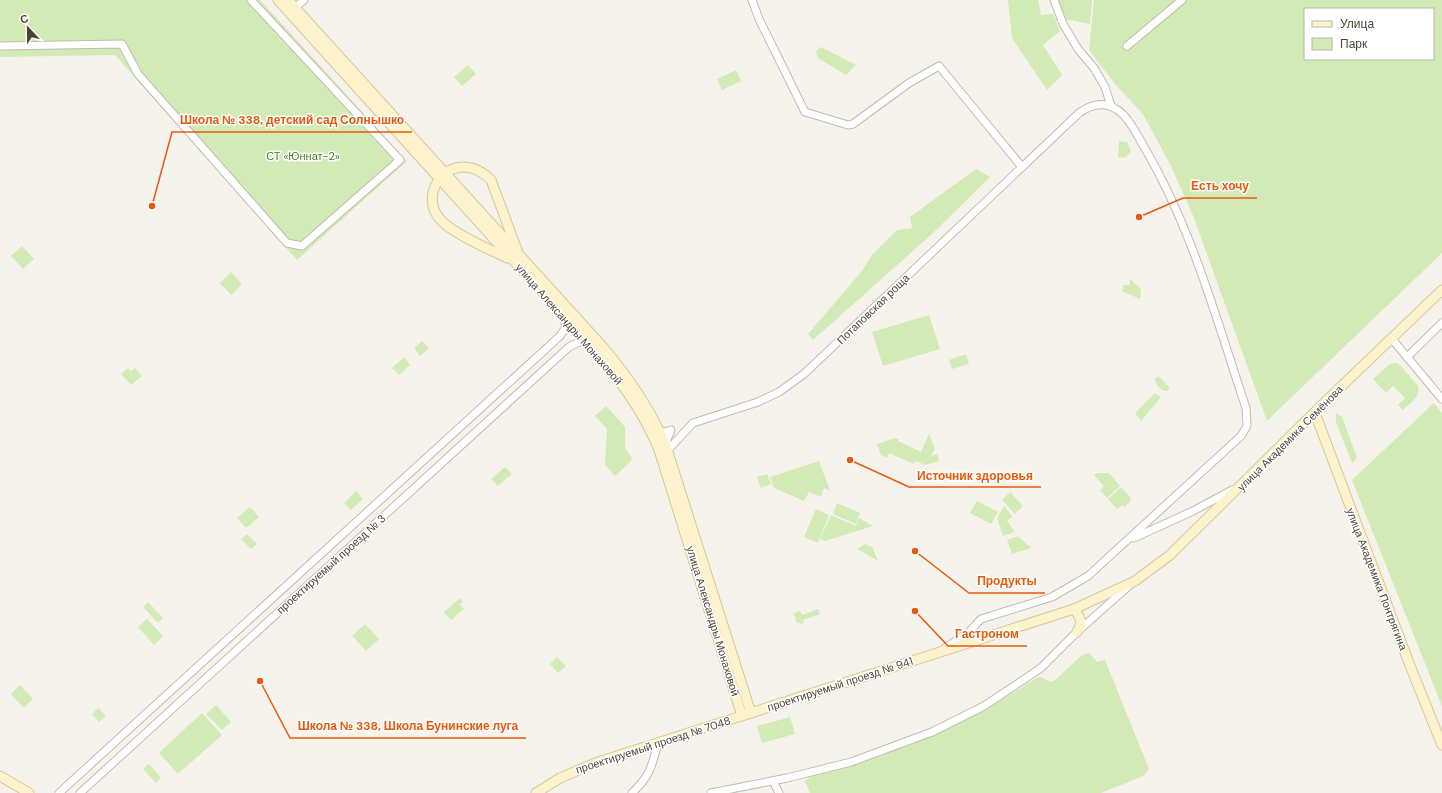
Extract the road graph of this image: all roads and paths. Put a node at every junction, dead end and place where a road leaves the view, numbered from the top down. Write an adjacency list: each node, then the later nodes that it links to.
1 (251, 0): 9 (street)
2 (278, 0): 13 (main road, улица Александры Монаховой)
3 (288, 0): 8 (main road, улица Александры Монаховой)
4 (304, 0): 8 (street)
5 (752, 0): 12 (street)
6 (1054, 0): 11 (street)
7 (1182, 0): 10 (street)
8 (295, 8): 13 (main road, улица Александры Монаховой)
9 (0, 46)
10 (1127, 46)
11 (1111, 106): 12 (street, Потаповская роща); 25 (street)
12 (1022, 167): 23 (street, Потаповская роща)
13 (442, 176): 14 (main road, улица Александры Монаховой); 14 (main road); 14 (main road)
14 (516, 258): 16 (main road, улица Александры Монаховой); 23 (main road, улица Александры Монаховой)
15 (1442, 290): 18 (main road, улица Академика Семёнова)
16 (564, 317): 19 (main road, улица Александры Монаховой); 37 (street, проектируемый проезд № 3)
17 (1442, 323): 20 (street)
18 (1392, 339): 20 (street); 22 (main road, улица Академика Семёнова)
19 (586, 341): 23 (main road, улица Александры Монаховой); 39 (street, проектируемый проезд № 3)
20 (1407, 357): 21 (street)
21 (1442, 399)
22 (1315, 413): 24 (main road, улица Академика Семёнова); 34 (main road, улица Академика Понтрягина)
23 (657, 434): 32 (main road, улица Александры Монаховой)
24 (1252, 475): 26 (street); 28 (main road, улица Академика Семёнова)
25 (1162, 509): 26 (street); 27 (street)
26 (1170, 520): 27 (street)
27 (1127, 542): 31 (street)
28 (1135, 581): 29 (main road, улица Академика Семёнова); 30 (street, улица Академика Семёнова)
29 (1074, 609): 30 (main road); 31 (main road, улица Академика Семёнова)
30 (1077, 632): 36 (street, улица Академика Семёнова)
31 (929, 656): 32 (main road, проектируемый проезд № 941)
32 (746, 714): 33 (main road, проектируемый проезд № 7048)
33 (658, 743): 40 (main road, проектируемый проезд № 7048); 41 (street)
34 (1442, 745)
35 (0, 776): 38 (main road)
36 (773, 781): 42 (street, улица Академика Семёнова); 43 (street)
37 (61, 791)
38 (29, 793)
39 (80, 793)
40 (536, 793)
41 (632, 793)
42 (712, 793)
43 (779, 793)

